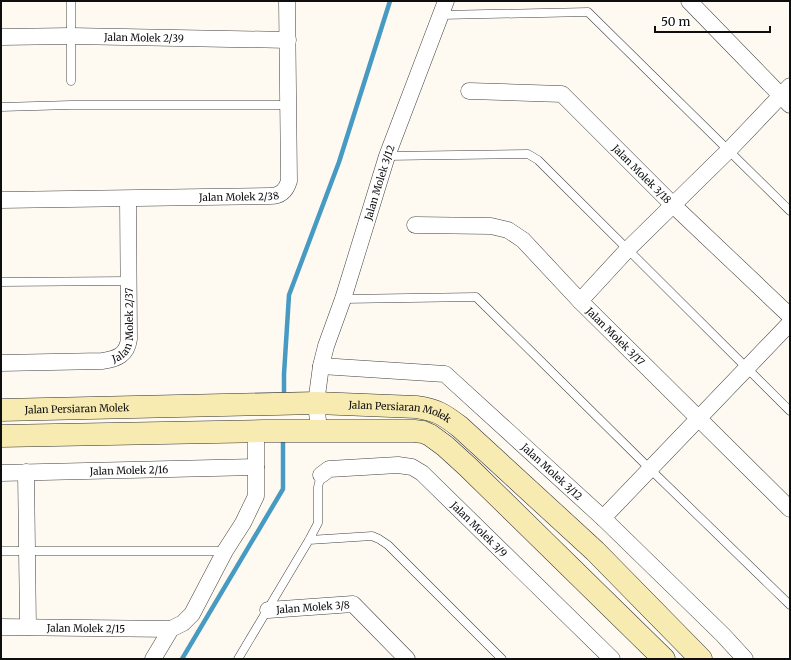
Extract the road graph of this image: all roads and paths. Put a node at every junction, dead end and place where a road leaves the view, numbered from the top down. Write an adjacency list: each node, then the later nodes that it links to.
1 (72, 1): 5 (lane)
2 (287, 1): 7 (street, Jalan Molek 2/38)
3 (689, 1): 10 (street)
4 (444, 8): 13 (lane); 14 (street, Jalan Molek 3/12)
5 (71, 36): 6 (street, Jalan Molek 2/39); 7 (street, Jalan Molek 2/39); 8 (lane)
6 (1, 37)
7 (288, 40): 11 (street, Jalan Molek 2/38)
8 (70, 81)
9 (469, 92): 17 (street, Jalan Molek 3/18)
10 (787, 95): 13 (street)
11 (288, 105): 12 (lane); 15 (street, Jalan Molek 2/38)
12 (1, 107)
13 (728, 150): 17 (street); 18 (lane)
14 (387, 156): 20 (lane); 23 (street, Jalan Molek 3/12)
15 (128, 199): 16 (street, Jalan Molek 2/38); 21 (street, Jalan Molek 2/37)
16 (1, 200)
17 (673, 205): 20 (street); 25 (street, Jalan Molek 3/18)
18 (790, 211)
19 (415, 225): 24 (street, Jalan Molek 3/17)
20 (627, 250): 24 (street); 29 (lane)
21 (128, 280): 22 (lane); 27 (street, Jalan Molek 2/37)
22 (1, 282)
23 (343, 298): 28 (street, Jalan Molek 3/12); 38 (lane)
24 (580, 301): 33 (street, Jalan Molek 3/17)
25 (790, 316)
26 (790, 322): 29 (street)
27 (1, 362)
28 (321, 366): 30 (street, Jalan Molek 3/12); 43 (street, Jalan Molek 3/12)
29 (746, 368): 32 (lane); 33 (street)
30 (308, 403): 31 (main road, Jalan Persiaran Molek); 34 (street, Jalan Molek 3/12); 59 (main road, Jalan Persiaran Molek)
31 (1, 410)
32 (790, 411)
33 (697, 418): 38 (street); 42 (street, Jalan Molek 3/17)
34 (311, 430): 35 (main road, Jalan Persiaran Molek); 58 (main road, Jalan Persiaran Molek)
35 (260, 431): 36 (main road, Jalan Persiaran Molek); 37 (street)
36 (1, 436)
37 (256, 467): 39 (street, Jalan Molek 2/16); 47 (street)
38 (650, 469): 43 (street); 48 (lane)
39 (26, 472): 40 (street, Jalan Molek 2/16); 46 (street)
40 (1, 473)
41 (321, 475): 44 (lane); 57 (street, Jalan Molek 3/9)
42 (790, 509)
43 (603, 518): 60 (street, Jalan Molek 3/12)
44 (309, 540): 49 (lane); 56 (lane)
45 (1, 551): 46 (lane)
46 (27, 551): 47 (lane); 51 (street)
47 (225, 551): 52 (street)
48 (790, 605)
49 (268, 610): 54 (lane); 55 (street, Jalan Molek 3/8)
50 (1, 627): 51 (street, Jalan Molek 2/15)
51 (28, 627): 52 (street, Jalan Molek 2/15)
52 (171, 629): 53 (street)
53 (153, 659)
54 (238, 659)
55 (407, 659)
56 (502, 659)
57 (612, 659)
58 (664, 659)
59 (702, 659)
60 (745, 659)

